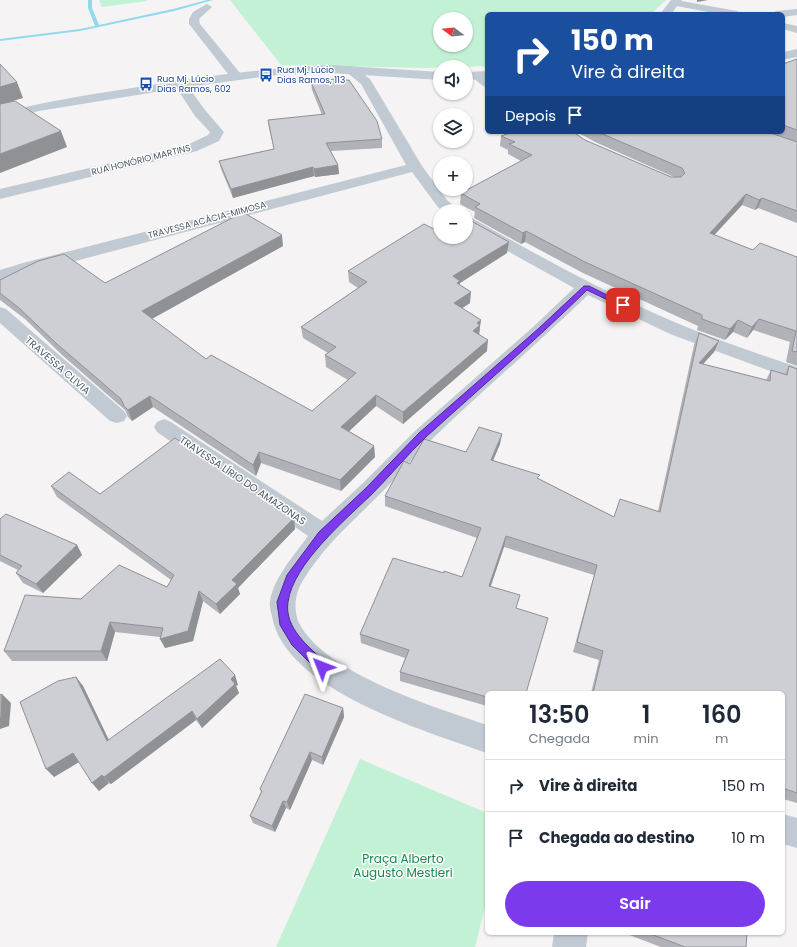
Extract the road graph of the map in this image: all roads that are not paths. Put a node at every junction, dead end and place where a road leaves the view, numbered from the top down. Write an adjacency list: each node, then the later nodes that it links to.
1 (705, 0): 6 (street)
2 (676, 2): 4 (main road); 5 (street)
3 (207, 7): 15 (street)
4 (667, 12)
5 (729, 12)
6 (732, 12)
7 (797, 12): 8 (street)
8 (785, 13)
9 (785, 27): 10 (street)
10 (797, 30)
11 (797, 53): 12 (street)
12 (785, 56)
13 (350, 70): 14 (main road); 15 (main road); 17 (street)
14 (381, 73): 16 (main road); 17 (street)
15 (236, 76): 18 (main road)
16 (433, 76)
17 (366, 82): 20 (street)
18 (180, 84): 19 (main road); 21 (street, RUA HONÓRIO MARTINS)
19 (0, 117)
20 (415, 167): 22 (street); 24 (street, TRAVESSA ACÁCIA-MIMOSA)
21 (0, 194)
22 (443, 204)
23 (473, 225): 25 (street)
24 (0, 276)
25 (586, 287): 27 (street); 30 (street)
26 (0, 313): 28 (street, TRAVESSA CLIVIA)
27 (797, 374)
28 (117, 416)
29 (164, 427): 30 (street, TRAVESSA LÍRIO DO AMAZONAS)
30 (323, 534): 31 (street)
31 (485, 738)
32 (785, 830): 33 (street)
33 (797, 833)
34 (571, 935): 35 (street)
35 (569, 947)

